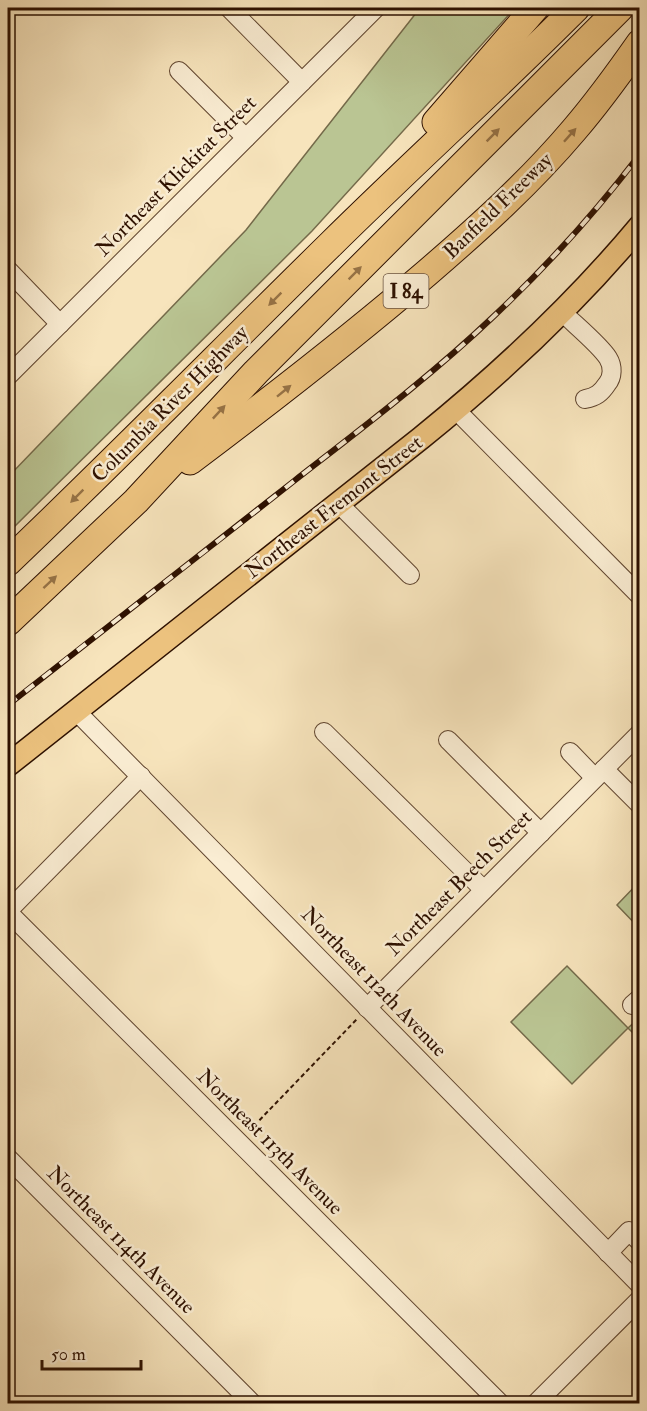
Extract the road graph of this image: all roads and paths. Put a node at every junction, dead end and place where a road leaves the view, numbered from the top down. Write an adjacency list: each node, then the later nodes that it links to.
1 (229, 8): 8 (street)
2 (376, 8): 8 (street, Northeast Klickitat Street)
3 (535, 8): 11 (highway)
4 (576, 8): 11 (highway)
5 (620, 8): 18 (highway, one-way to 5)
6 (639, 43): 18 (highway, Banfield Freeway / I 84, one-way to 6)
7 (180, 71): 9 (street)
8 (302, 82): 9 (street, Northeast Klickitat Street)
9 (246, 138): 14 (street, Northeast Klickitat Street)
10 (639, 226): 13 (main road, Northeast Fremont Street)
11 (331, 243): 20 (highway, Columbia River Highway, one-way to 20)
12 (8, 270): 14 (street)
13 (561, 311): 16 (street); 17 (main road, Northeast Fremont Street)
14 (60, 324): 15 (street, Northeast Klickitat Street)
15 (8, 376)
16 (585, 399)
17 (456, 410): 19 (main road, Northeast Fremont Street); 22 (street)
18 (136, 501): 23 (highway, I 84, one-way to 18)
19 (338, 503): 21 (street); 24 (main road, Northeast Fremont Street)
20 (8, 562)
21 (411, 575)
22 (639, 596)
23 (8, 622)
24 (76, 711): 29 (main road, Northeast Fremont Street); 31 (street, Northeast 112th Avenue)
25 (324, 732): 34 (street)
26 (639, 733): 30 (street, Northeast Beech Street)
27 (448, 740): 33 (street)
28 (570, 752): 30 (street)
29 (8, 765)
30 (599, 774): 32 (street); 33 (street, Northeast Beech Street)
31 (141, 776): 35 (street); 36 (street, Northeast 112th Avenue)
32 (639, 805)
33 (540, 833): 34 (street, Northeast Beech Street)
34 (484, 890): 36 (street, Northeast Beech Street)
35 (8, 911): 37 (street, Northeast 113th Avenue)
36 (367, 1008): 37 (path); 40 (street, Northeast 112th Avenue)
37 (238, 1143): 44 (street, Northeast 113th Avenue)
38 (8, 1158): 43 (street, Northeast 114th Avenue)
39 (639, 1242): 40 (street)
40 (608, 1253): 41 (street, Northeast 112th Avenue)
41 (639, 1285)
42 (639, 1299): 45 (street)
43 (254, 1404)
44 (501, 1404)
45 (535, 1404)

